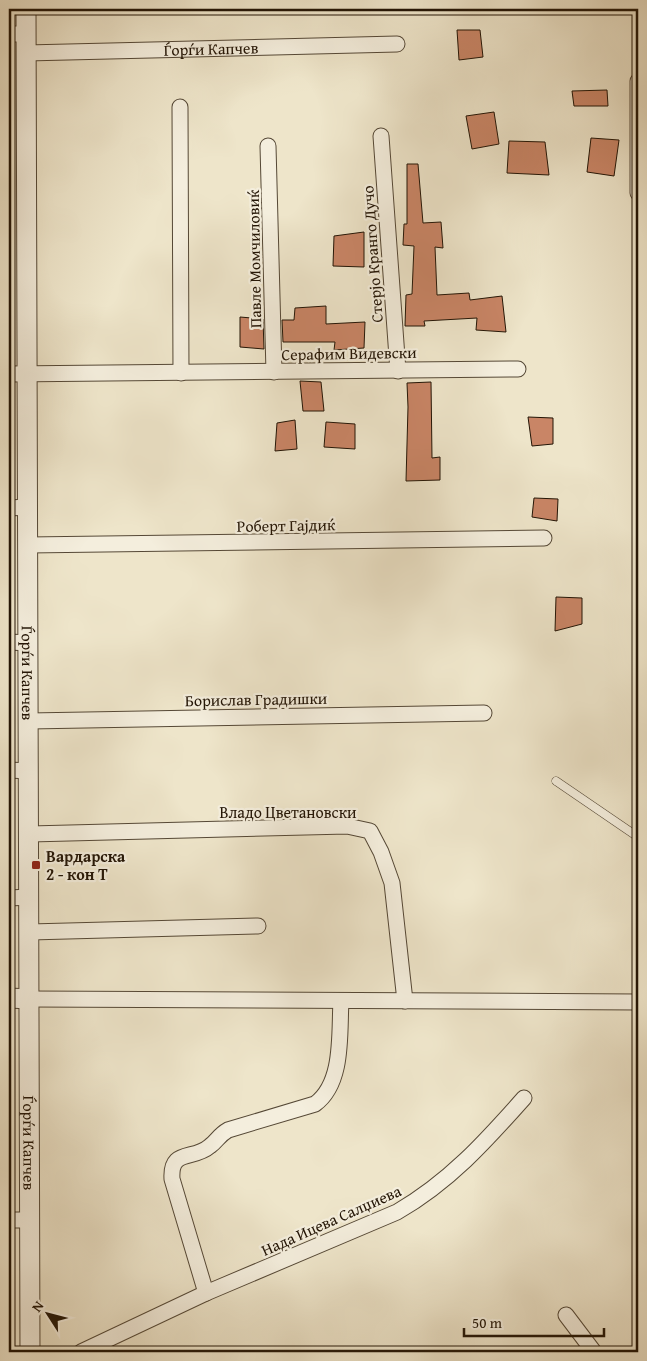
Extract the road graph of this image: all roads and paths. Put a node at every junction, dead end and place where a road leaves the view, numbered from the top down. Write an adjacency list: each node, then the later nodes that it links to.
1 (26, 9): 2 (street, Ѓорѓи Капчев)
2 (20, 40): 3 (street, Ѓорѓи Капчев); 15 (street, Ѓорѓи Капчев)
3 (397, 44)
4 (638, 81): 8 (street)
5 (180, 107): 13 (street)
6 (381, 136): 11 (street, Стерјо Кранго Дучо)
7 (268, 146): 12 (street, Павле Момчиловиќ)
8 (638, 163): 9 (street)
9 (638, 193)
10 (518, 369): 11 (street, Серафим Видевски)
11 (398, 370): 12 (street, Серафим Видевски)
12 (274, 372): 13 (street, Серафим Видевски)
13 (181, 373): 15 (street, Серафим Видевски)
14 (9, 374): 15 (street, Серафим Видевски)
15 (28, 374): 16 (street, Ѓорѓи Капчев)
16 (28, 507): 17 (street); 19 (street, Ѓорѓи Капчев)
17 (9, 508)
18 (544, 538): 19 (street, Роберт Гајдиќ)
19 (28, 546): 21 (street, Ѓорѓи Капчев)
20 (9, 642): 21 (street)
21 (29, 643): 23 (street, Ѓорѓи Капчев)
22 (484, 713): 23 (street, Борислав Градишки)
23 (29, 721): 25 (street, Ѓорѓи Капчев)
24 (9, 770): 25 (street)
25 (29, 770): 27 (street, Ѓорѓи Капчев)
26 (556, 781): 28 (lane)
27 (30, 834): 29 (street, Ѓорѓи Капчев); 36 (street, Владо Цветановски)
28 (638, 837)
29 (30, 897): 30 (street); 32 (street, Ѓорѓи Капчев)
30 (9, 898)
31 (258, 926): 32 (street)
32 (30, 932): 34 (street, Ѓорѓи Капчев)
33 (9, 998): 34 (street)
34 (30, 999): 35 (street); 40 (street, Ѓорѓи Капчев)
35 (341, 1001): 36 (street); 41 (street)
36 (405, 1001): 37 (street)
37 (638, 1002)
38 (524, 1098): 41 (street, Нада Ицева Салџиева)
39 (9, 1220): 40 (street)
40 (30, 1220): 43 (street, Ѓорѓи Капчев)
41 (206, 1293): 44 (street, Нада Ицева Салџиева)
42 (566, 1315): 45 (street)
43 (30, 1352)
44 (81, 1352)
45 (594, 1352)

